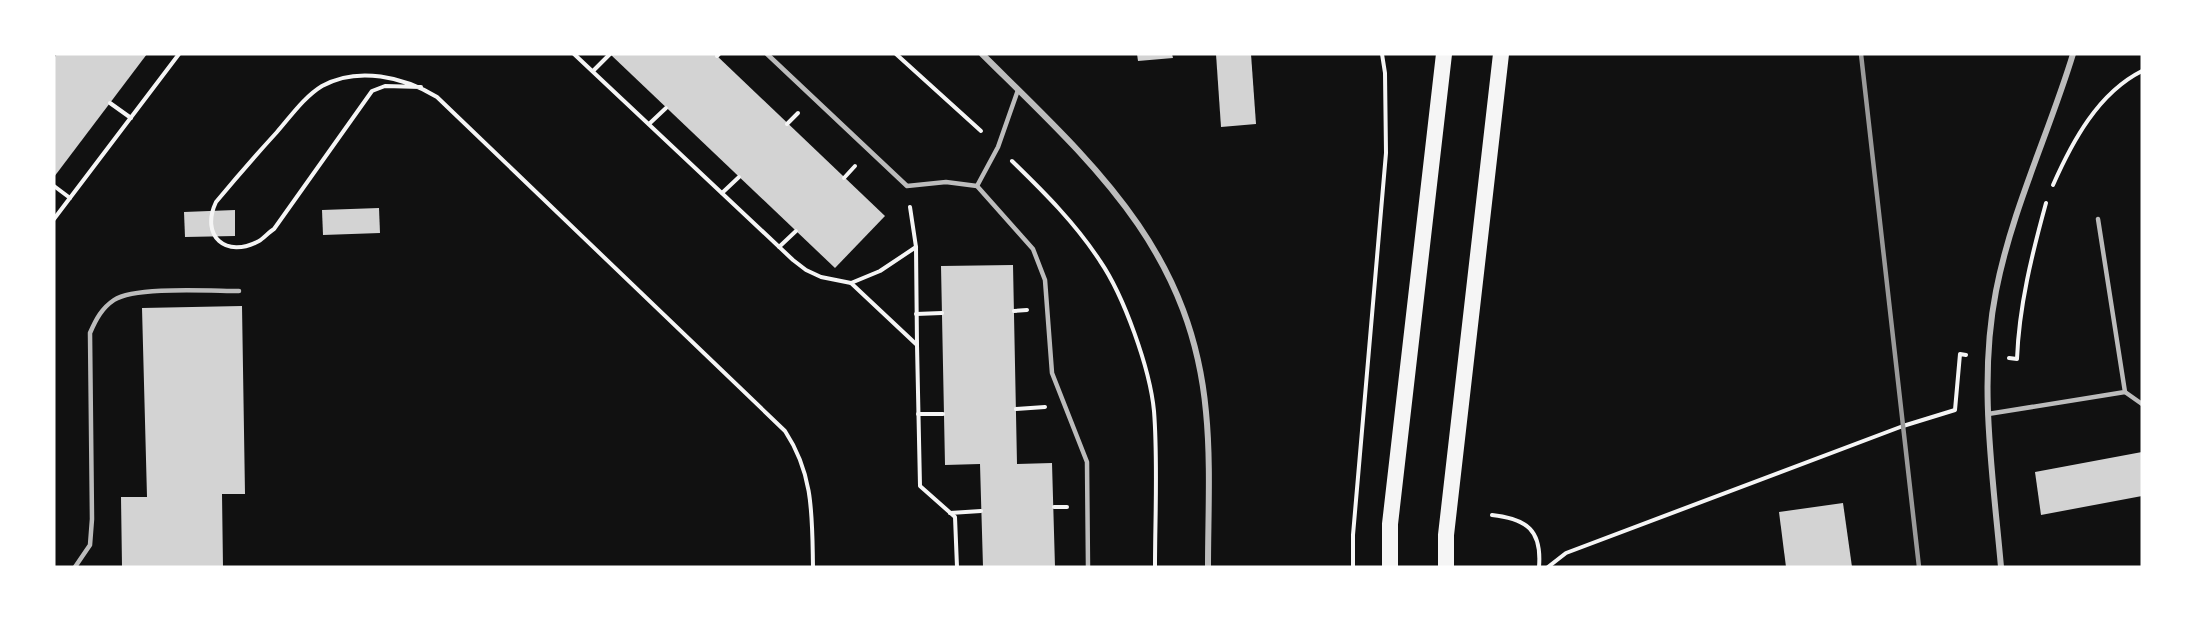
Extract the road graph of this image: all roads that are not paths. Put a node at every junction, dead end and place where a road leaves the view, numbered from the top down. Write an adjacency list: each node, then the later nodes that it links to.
1 (767, 54): 7 (lane)
2 (982, 54): 6 (street)
3 (1444, 54): 16 (highway)
4 (1501, 54): 17 (highway)
5 (2073, 54): 12 (street)
6 (1018, 90): 7 (lane); 15 (street)
7 (977, 186): 14 (lane)
8 (2098, 219): 10 (lane)
9 (239, 291): 13 (lane)
10 (2125, 392): 11 (lane); 12 (lane)
11 (2142, 404)
12 (1988, 414): 18 (street)
13 (75, 567)
14 (1088, 567)
15 (1208, 567)
16 (1390, 567)
17 (1446, 567)
18 (2001, 567)

